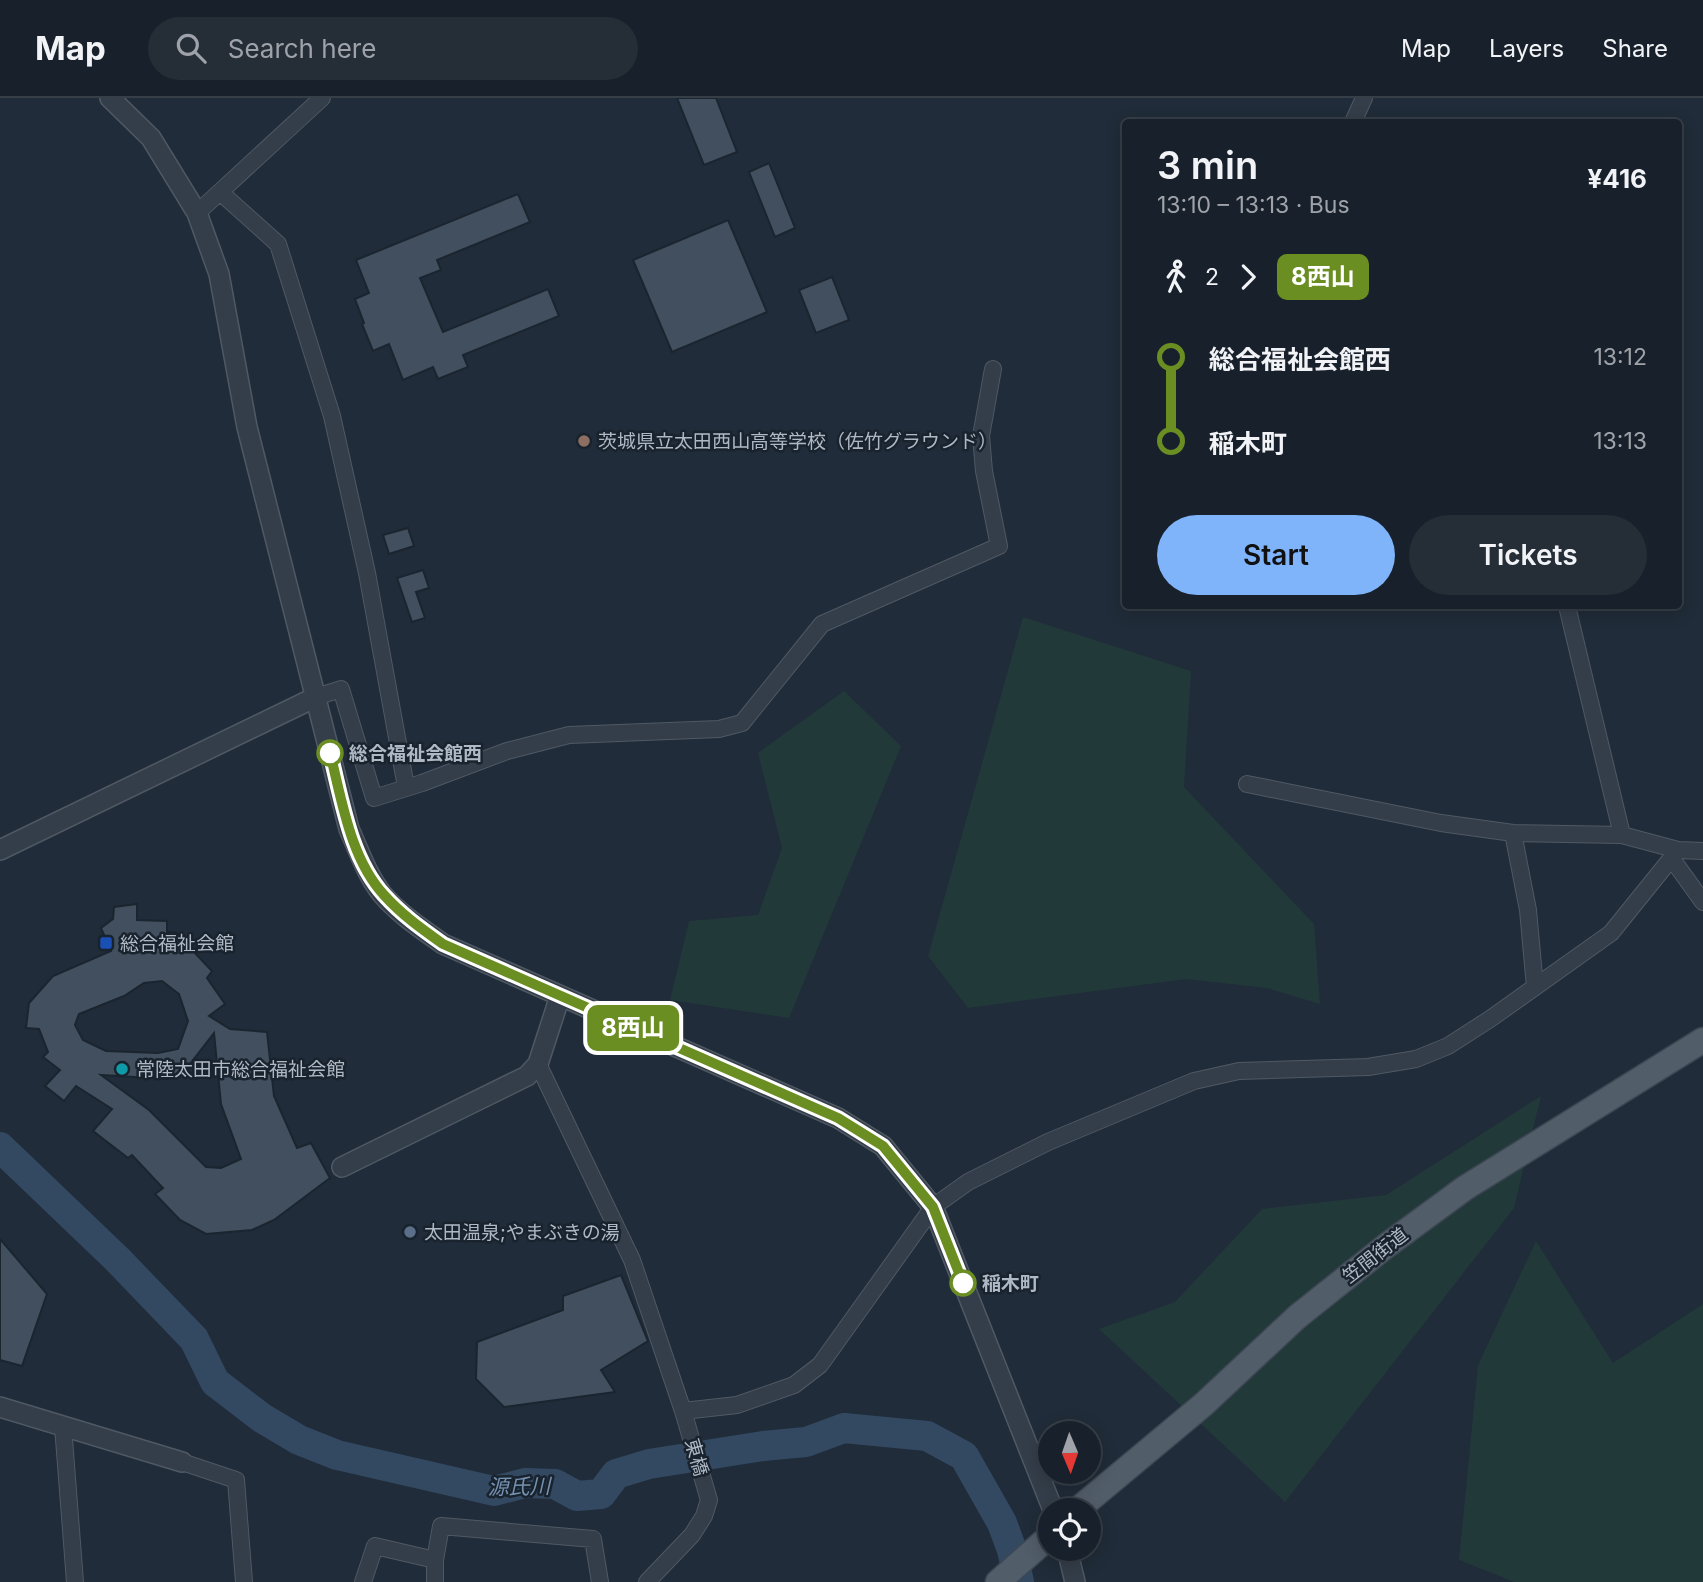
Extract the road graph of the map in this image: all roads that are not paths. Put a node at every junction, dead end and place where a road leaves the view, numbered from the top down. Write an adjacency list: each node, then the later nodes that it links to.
1 (110, 98): 6 (street)
2 (322, 98): 5 (street)
3 (1364, 98): 4 (street)
4 (1354, 119)
5 (220, 192): 6 (street); 11 (street)
6 (197, 213): 9 (street)
7 (993, 369): 11 (street)
8 (1568, 609): 13 (street)
9 (316, 697): 11 (street); 14 (street); 19 (street)
10 (1247, 784): 12 (street)
11 (406, 787)
12 (1513, 833): 13 (street); 18 (street)
13 (1622, 835): 16 (street)
14 (0, 850)
15 (1703, 851): 16 (street)
16 (1675, 855): 17 (street); 18 (street)
17 (1703, 902)
18 (1535, 987): 23 (street)
19 (560, 996): 21 (street); 23 (street)
20 (1703, 1040): 29 (main road, 笠間街道)
21 (538, 1064): 22 (street); 25 (street, 東橋)
22 (342, 1167)
23 (933, 1207): 25 (street); 28 (street)
24 (0, 1406): 26 (street)
25 (685, 1418): 38 (street, 東橋)
26 (63, 1426): 27 (street); 33 (street)
27 (182, 1462): 34 (street)
28 (1049, 1498)
29 (1091, 1498)
30 (1038, 1547): 39 (main road)
31 (435, 1560): 35 (street); 36 (street); 37 (street)
32 (1070, 1561): 40 (street)
33 (75, 1582)
34 (244, 1582)
35 (363, 1582)
36 (435, 1582)
37 (600, 1582)
38 (646, 1582)
39 (998, 1582)
40 (1075, 1582)

